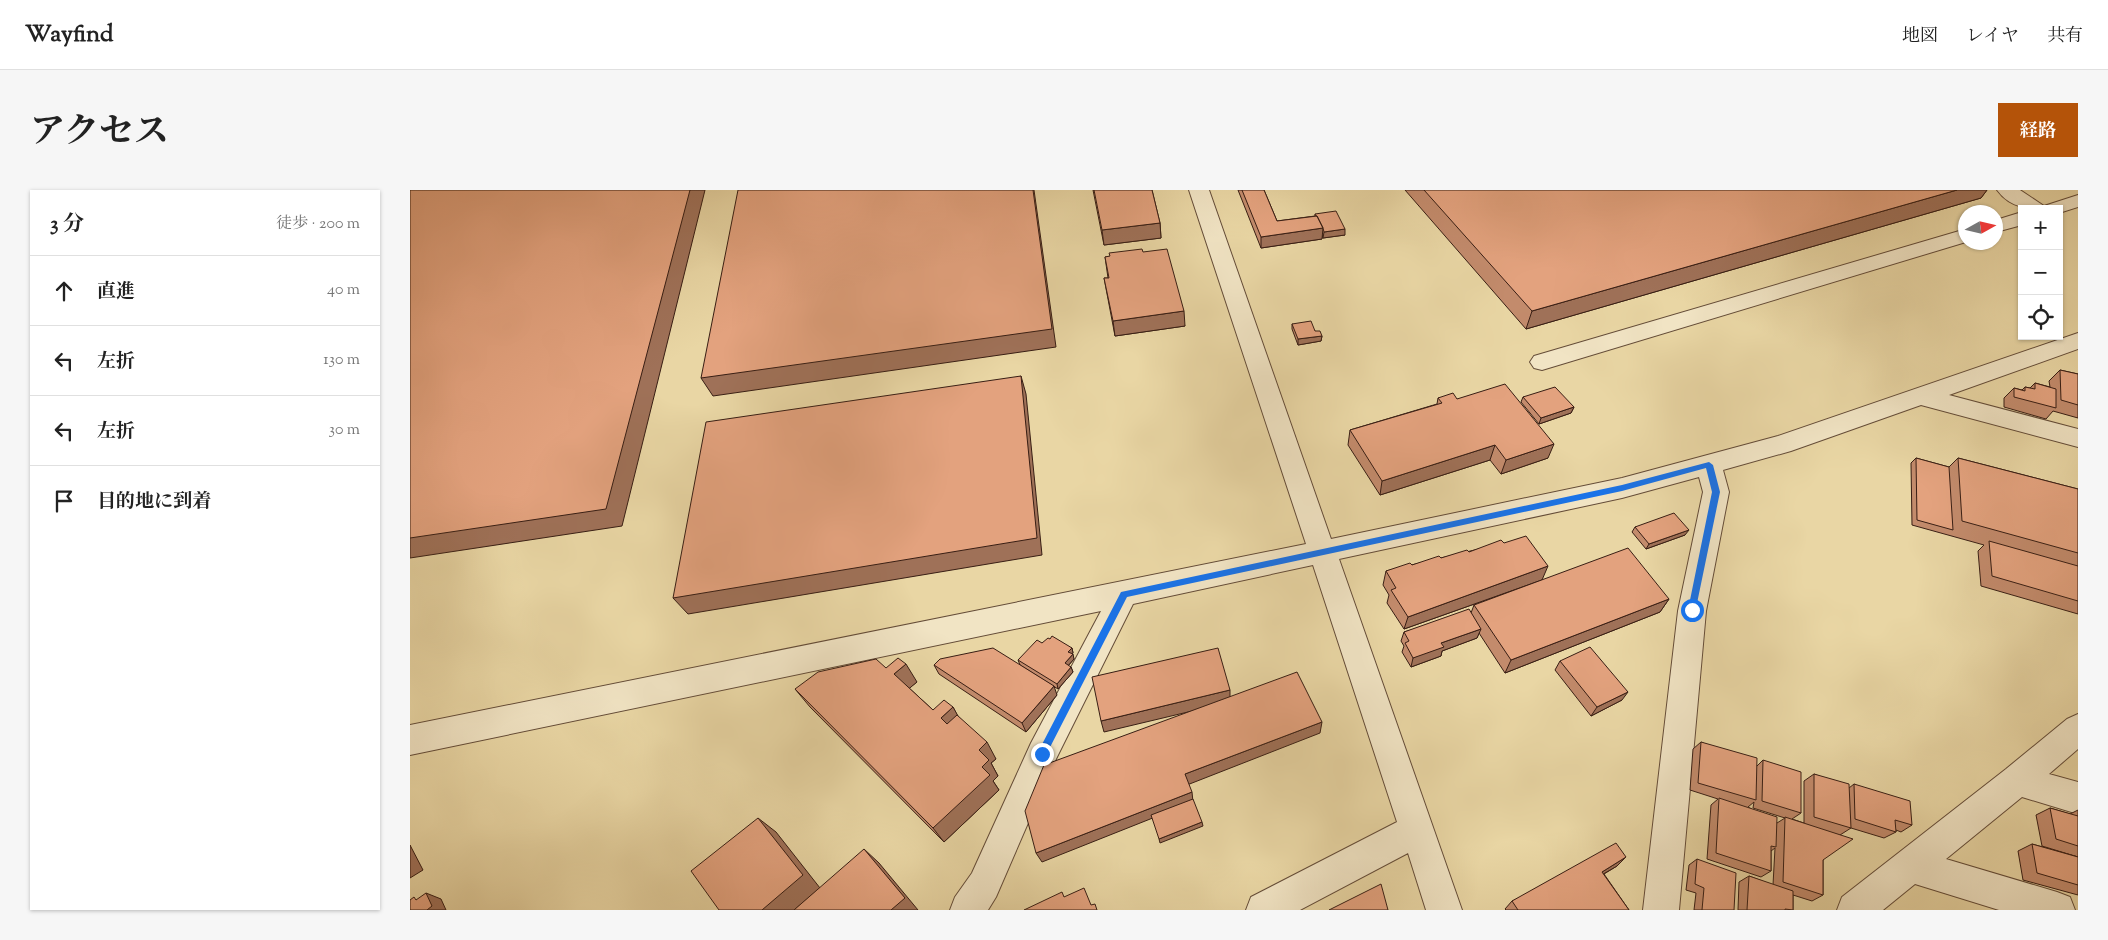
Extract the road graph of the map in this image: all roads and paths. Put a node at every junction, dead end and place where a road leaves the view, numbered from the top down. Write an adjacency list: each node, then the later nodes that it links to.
1 (1199, 190): 14 (street)
2 (2006, 190): 4 (street)
3 (2078, 201): 5 (street)
4 (2030, 205)
5 (2063, 206)
6 (2018, 219): 7 (street)
7 (2003, 224)
8 (1958, 237): 10 (street)
9 (2078, 341): 11 (street)
10 (1542, 362)
11 (1921, 396): 12 (street); 13 (street)
12 (2078, 438)
13 (1709, 465): 14 (street); 25 (street)
14 (1323, 552): 15 (street); 20 (street)
15 (1124, 594): 17 (street); 22 (street)
16 (2078, 729): 18 (street)
17 (410, 740)
18 (2018, 780): 19 (street); 21 (street)
19 (2078, 798)
20 (1417, 830): 23 (street); 24 (street)
21 (1912, 866): 26 (street); 27 (street)
22 (968, 910)
23 (1264, 910)
24 (1444, 910)
25 (1661, 910)
26 (1855, 910)
27 (2057, 910)

